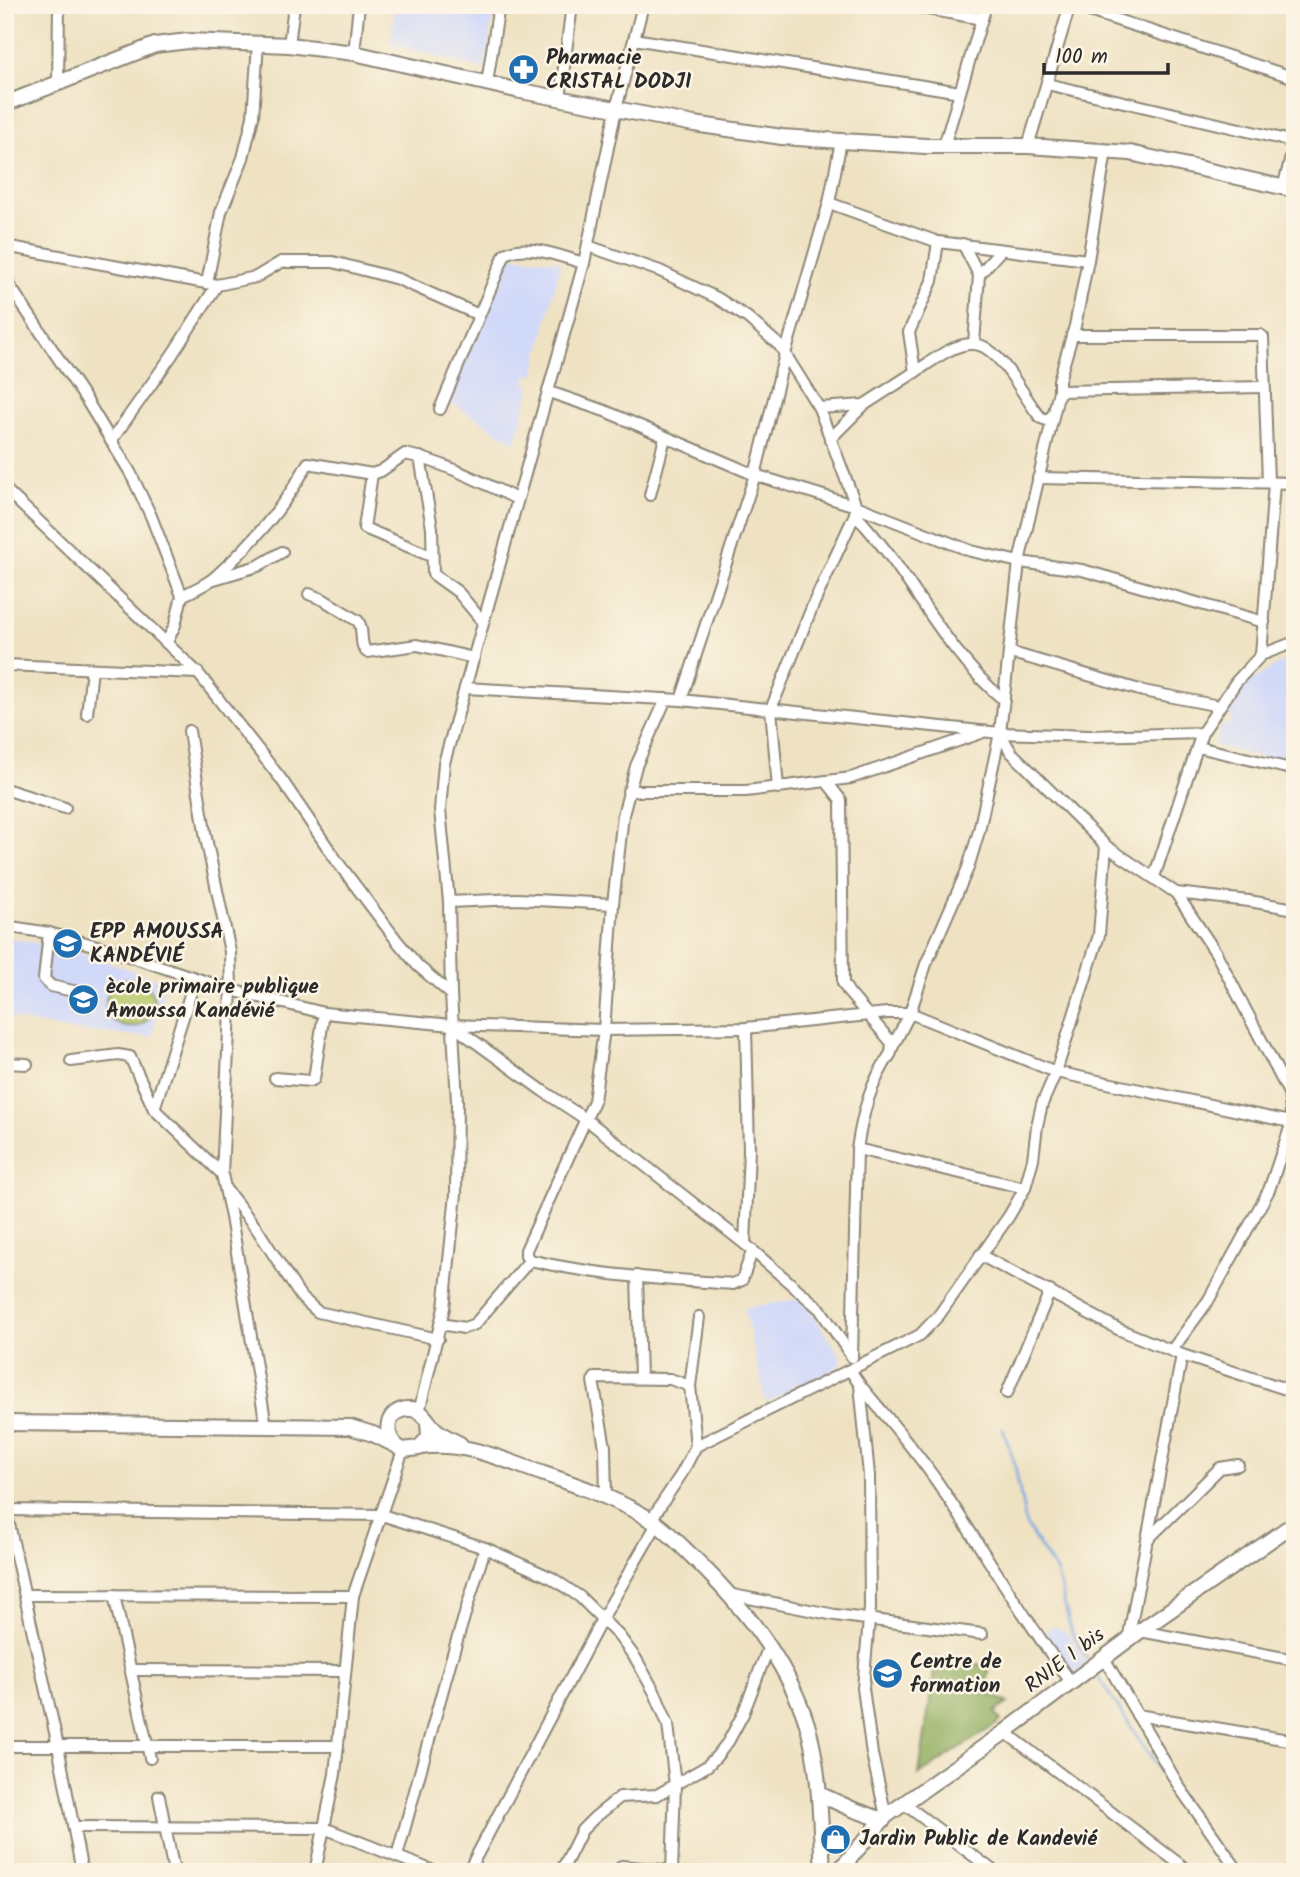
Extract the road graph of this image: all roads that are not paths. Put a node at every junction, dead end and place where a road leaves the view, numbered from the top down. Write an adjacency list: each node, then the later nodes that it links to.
1 (59, 5): 18 (street)
2 (294, 5): 15 (street)
3 (359, 5): 16 (street)
4 (499, 5): 19 (street)
5 (572, 5): 22 (street)
6 (643, 5): 13 (street)
7 (907, 5): 12 (street)
8 (986, 5): 12 (street)
9 (1071, 5): 17 (street); 20 (street)
10 (1283, 5): 11 (street)
11 (1295, 10)
12 (982, 19): 21 (street)
13 (634, 39): 21 (street); 24 (street)
14 (258, 43): 15 (main road); 18 (main road); 41 (street)
15 (289, 45): 16 (main road)
16 (354, 53): 19 (main road)
17 (1295, 78)
18 (58, 83): 23 (main road)
19 (487, 83): 22 (main road)
20 (1047, 84): 26 (street); 28 (street)
21 (960, 92): 27 (street)
22 (560, 98): 24 (main road)
23 (5, 104)
24 (616, 110): 25 (main road); 35 (street)
25 (841, 141): 27 (main road); 31 (street)
26 (1295, 142): 30 (street)
27 (944, 146): 28 (main road)
28 (1028, 146): 29 (main road)
29 (1106, 151): 30 (main road); 37 (street)
30 (1289, 189)
31 (829, 203): 32 (street); 45 (street)
32 (938, 242): 33 (street); 46 (street)
33 (963, 244): 36 (street); 39 (street)
34 (5, 246): 41 (street)
35 (589, 246): 38 (street); 45 (street)
36 (1001, 250): 37 (street); 39 (street)
37 (1088, 260): 43 (street)
38 (584, 263): 42 (street); 49 (street)
39 (979, 275): 44 (street)
40 (5, 279): 56 (street)
41 (212, 284): 42 (street); 56 (street)
42 (479, 315): 52 (street)
43 (1072, 335): 47 (street); 48 (street)
44 (974, 344): 46 (street); 53 (street)
45 (785, 354): 51 (street); 59 (street)
46 (915, 372): 50 (street)
47 (1264, 387): 48 (street); 62 (street)
48 (1059, 391): 53 (street)
49 (549, 392): 54 (street); 65 (street)
50 (864, 405): 51 (street); 55 (street)
51 (819, 408): 55 (street)
52 (440, 409)
53 (1053, 415): 60 (street)
54 (665, 438): 59 (street); 64 (street)
55 (830, 439): 66 (street)
56 (111, 441): 72 (street)
57 (420, 457): 58 (street); 65 (street); 68 (street)
58 (372, 474): 68 (street); 70 (street)
59 (755, 475): 66 (street); 85 (street)
60 (1038, 478): 62 (street); 69 (street)
61 (1294, 480): 62 (street)
62 (1271, 483): 74 (street)
63 (5, 489): 75 (street)
64 (650, 495)
65 (517, 499): 73 (street)
66 (856, 510): 69 (street); 86 (street); 88 (street)
67 (282, 552): 70 (street)
68 (431, 556): 73 (street)
69 (1018, 562): 74 (street); 77 (street)
70 (214, 579): 72 (street)
71 (309, 594): 79 (street)
72 (182, 596): 75 (street)
73 (482, 622): 79 (street)
74 (1264, 622): 78 (street)
75 (167, 642): 82 (street)
76 (1295, 642): 78 (street)
77 (1009, 652): 86 (street); 87 (street)
78 (1261, 655): 87 (street)
79 (474, 658): 83 (street)
80 (5, 665): 81 (street)
81 (92, 669): 82 (street); 89 (street)
82 (198, 673): 114 (street)
83 (465, 688): 84 (street); 106 (street)
84 (666, 699): 85 (street); 100 (street)
85 (681, 700): 88 (street)
86 (1004, 700): 92 (street)
87 (1219, 706): 93 (street)
88 (771, 709): 91 (street); 98 (street)
89 (87, 714)
90 (189, 731): 112 (street)
91 (984, 732): 92 (street); 96 (street)
92 (1000, 733): 93 (street); 103 (street); 116 (street)
93 (1202, 733): 94 (street)
94 (1198, 747): 95 (street); 104 (street)
95 (1295, 770)
96 (851, 778): 97 (street); 101 (street)
97 (826, 781): 98 (street); 101 (street)
98 (778, 788): 100 (street)
99 (5, 789): 102 (street)
100 (628, 791): 107 (street)
101 (841, 800): 117 (street)
102 (65, 808)
103 (1106, 846): 104 (street); 125 (street)
104 (1154, 877): 105 (street)
105 (1176, 893): 108 (street); 129 (street)
106 (449, 902): 107 (street); 114 (street)
107 (613, 904): 120 (street)
108 (1295, 909)
109 (5, 926): 110 (street)
110 (49, 933): 111 (street); 113 (street)
111 (195, 979): 112 (street); 127 (street)
112 (231, 990): 115 (street); 131 (street)
113 (82, 993)
114 (451, 994): 118 (street)
115 (324, 1013): 118 (street); 126 (street)
116 (910, 1013): 117 (street); 121 (street); 125 (street)
117 (868, 1015): 119 (street); 121 (street)
118 (452, 1026): 120 (street); 128 (street); 140 (street)
119 (746, 1028): 120 (street); 134 (street)
120 (604, 1030): 128 (street)
121 (892, 1048): 130 (street)
122 (71, 1062): 127 (street)
123 (5, 1063): 124 (street)
124 (27, 1064)
125 (1056, 1072): 129 (street); 132 (street)
126 (275, 1078)
127 (154, 1109): 131 (street)
128 (587, 1120): 134 (street); 136 (street)
129 (1293, 1122): 142 (street)
130 (857, 1149): 132 (street); 143 (street)
131 (222, 1174): 133 (street)
132 (1025, 1188): 135 (street)
133 (226, 1190): 141 (street); 152 (street)
134 (748, 1248): 137 (street); 143 (street)
135 (980, 1255): 138 (street); 143 (street)
136 (530, 1260): 137 (street); 140 (street)
137 (637, 1276): 144 (street)
138 (1050, 1292): 142 (street); 148 (street)
139 (699, 1317): 146 (street)
140 (441, 1324): 141 (street)
141 (438, 1339): 150 (street)
142 (1177, 1352): 147 (street); 164 (street)
143 (853, 1364): 145 (street); 154 (street)
144 (640, 1378): 146 (street); 159 (street)
145 (860, 1385): 171 (street); 179 (street)
146 (690, 1386): 154 (street)
147 (1295, 1392)
148 (1007, 1393)
149 (394, 1415): 150 (main road); 153 (main road); 155 (main road)
150 (424, 1417): 156 (main road); 157 (main road)
151 (5, 1423): 152 (main road)
152 (266, 1426): 153 (main road)
153 (350, 1427): 155 (main road)
154 (696, 1446): 162 (street)
155 (398, 1447): 156 (main road); 161 (street)
156 (421, 1447): 157 (main road)
157 (471, 1450): 159 (main road)
158 (1238, 1465): 164 (street)
159 (606, 1498): 162 (main road)
160 (6, 1508): 161 (street); 167 (street)
161 (382, 1515): 165 (street); 169 (street)
162 (654, 1522): 166 (main road); 170 (street)
163 (1295, 1523): 173 (main road, RNIE 1 bis)
164 (1147, 1540): 173 (street)
165 (485, 1548): 170 (street); 195 (street)
166 (728, 1594): 171 (street); 174 (main road)
167 (26, 1595): 168 (street); 184 (street)
168 (114, 1595): 169 (street); 177 (street)
169 (353, 1597): 178 (street)
170 (603, 1619): 187 (street); 202 (street)
171 (869, 1620): 172 (street); 191 (street)
172 (982, 1634)
173 (1134, 1636): 175 (main road, RNIE 1 bis); 176 (street)
174 (769, 1646): 187 (street); 188 (main road)
175 (1104, 1658): 179 (main road, RNIE 1 bis); 180 (street)
176 (1295, 1660)
177 (131, 1670): 178 (street); 186 (street)
178 (344, 1671): 185 (street)
179 (1071, 1682): 181 (main road, RNIE 1 bis)
180 (1137, 1715): 182 (street); 208 (street)
181 (1004, 1732): 190 (main road, RNIE 1 bis); 207 (street)
182 (1295, 1741)
183 (5, 1745): 184 (street)
184 (58, 1746): 186 (street); 192 (street)
185 (337, 1746): 186 (street); 194 (street)
186 (149, 1752)
187 (675, 1785): 198 (street); 203 (street)
188 (818, 1794): 191 (main road); 204 (main road)
189 (159, 1796): 193 (street)
190 (903, 1803): 191 (main road, RNIE 1 bis); 206 (street)
191 (885, 1818): 205 (main road, RNIE 1 bis)
192 (75, 1827): 193 (street); 197 (street)
193 (166, 1827): 194 (street); 199 (street)
194 (324, 1828): 195 (street); 200 (street)
195 (397, 1856): 201 (street)
196 (622, 1866): 198 (street)
197 (80, 1869)
198 (672, 1871)
199 (174, 1872)
200 (315, 1872)
201 (436, 1872)
202 (468, 1872)
203 (561, 1872)
204 (823, 1872)
205 (838, 1872)
206 (995, 1872)
207 (1190, 1872)
208 (1239, 1872)

